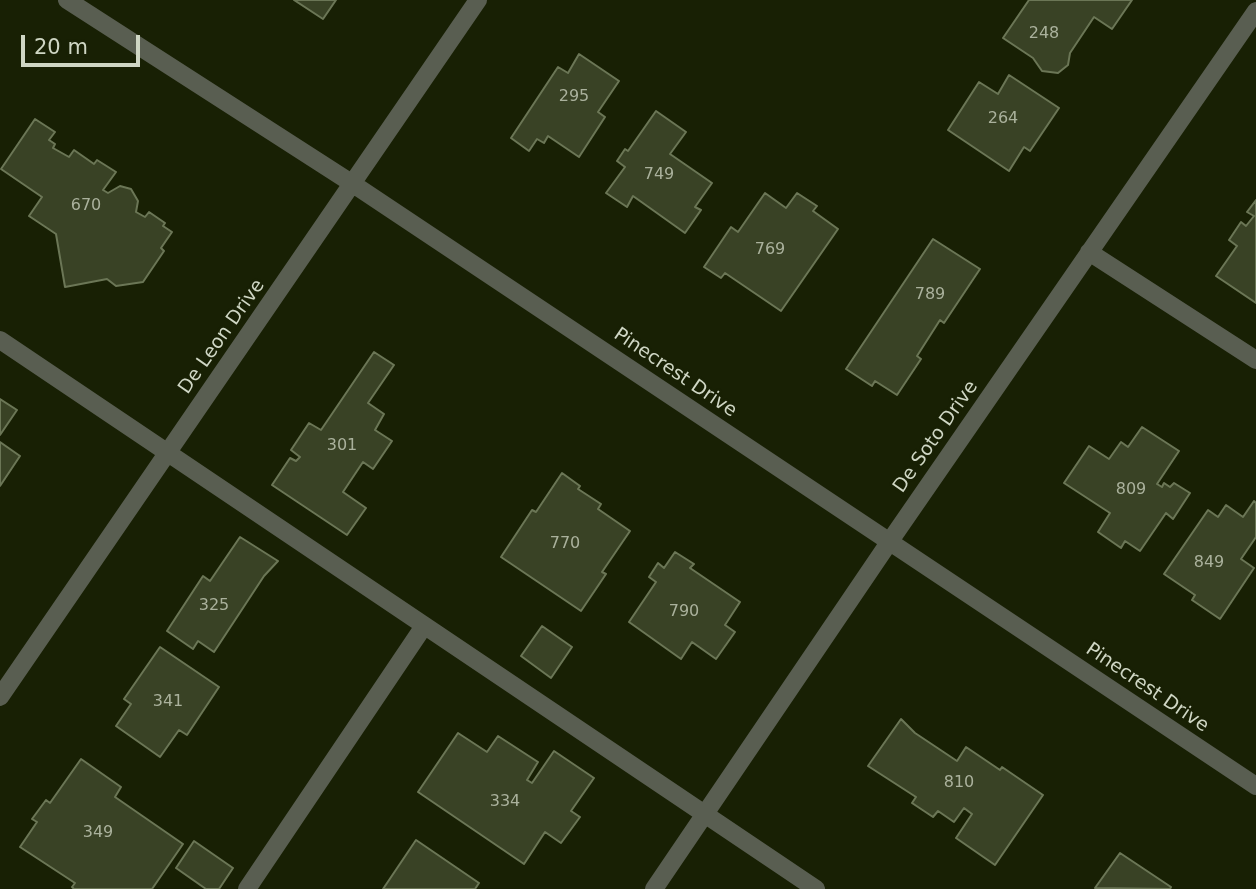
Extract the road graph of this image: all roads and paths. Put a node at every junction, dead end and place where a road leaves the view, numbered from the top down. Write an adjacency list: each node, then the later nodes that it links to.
1 (68, 0): 4 (street, Pinecrest Drive)
2 (478, 0): 4 (street, De Leon Drive)
3 (1256, 11): 5 (street, De Soto Drive)
4 (353, 184): 8 (street, De Leon Drive); 9 (street, Pinecrest Drive)
5 (1089, 253): 7 (street); 9 (street, De Soto Drive)
6 (0, 340): 8 (street)
7 (1256, 360)
8 (168, 453): 10 (street); 11 (street, De Leon Drive)
9 (890, 541): 12 (street, Pinecrest Drive); 13 (street, De Soto Drive)
10 (424, 625): 13 (street); 14 (street)
11 (0, 697)
12 (1256, 786)
13 (705, 814): 15 (street, De Soto Drive); 16 (street)
14 (247, 889)
15 (654, 889)
16 (816, 889)

